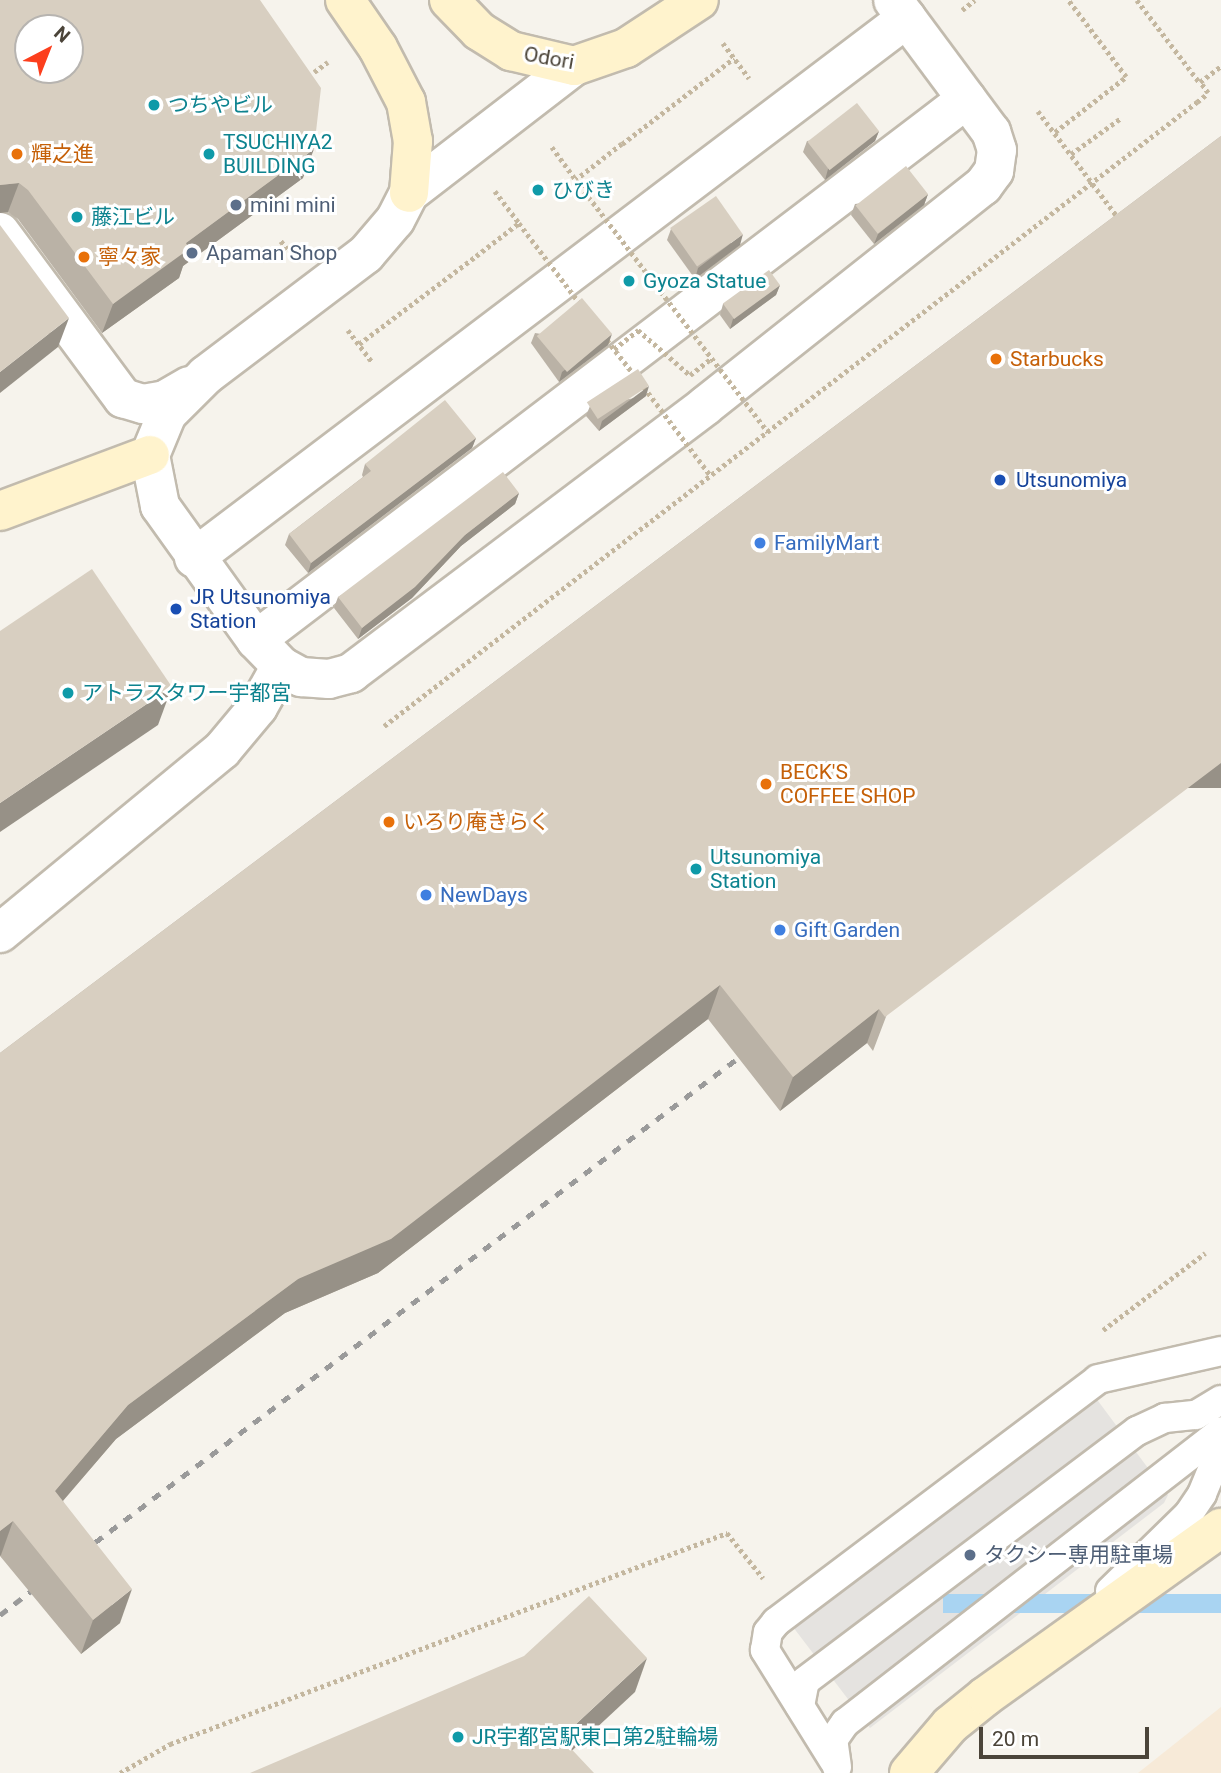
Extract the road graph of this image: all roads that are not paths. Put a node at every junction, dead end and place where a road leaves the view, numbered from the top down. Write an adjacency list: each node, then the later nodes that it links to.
1 (345, 0): 7 (street)
2 (449, 0): 5 (street, Odori)
3 (696, 2): 5 (street, Odori)
4 (900, 9): 6 (street); 12 (street)
5 (574, 66): 7 (street)
6 (967, 99): 13 (street); 13 (street)
7 (408, 193): 9 (street)
8 (0, 232): 9 (street)
9 (206, 375): 10 (street)
10 (150, 455): 11 (street); 12 (street)
11 (0, 511)
12 (194, 558): 13 (street)
13 (268, 653): 14 (street)
14 (0, 933)
15 (1221, 1351): 21 (lane)
16 (1221, 1400): 21 (lane)
17 (1221, 1431): 22 (lane)
18 (1221, 1448): 20 (lane)
19 (1221, 1528): 20 (street)
20 (1043, 1657): 23 (street)
21 (800, 1706): 22 (lane)
22 (837, 1767)
23 (909, 1773)

